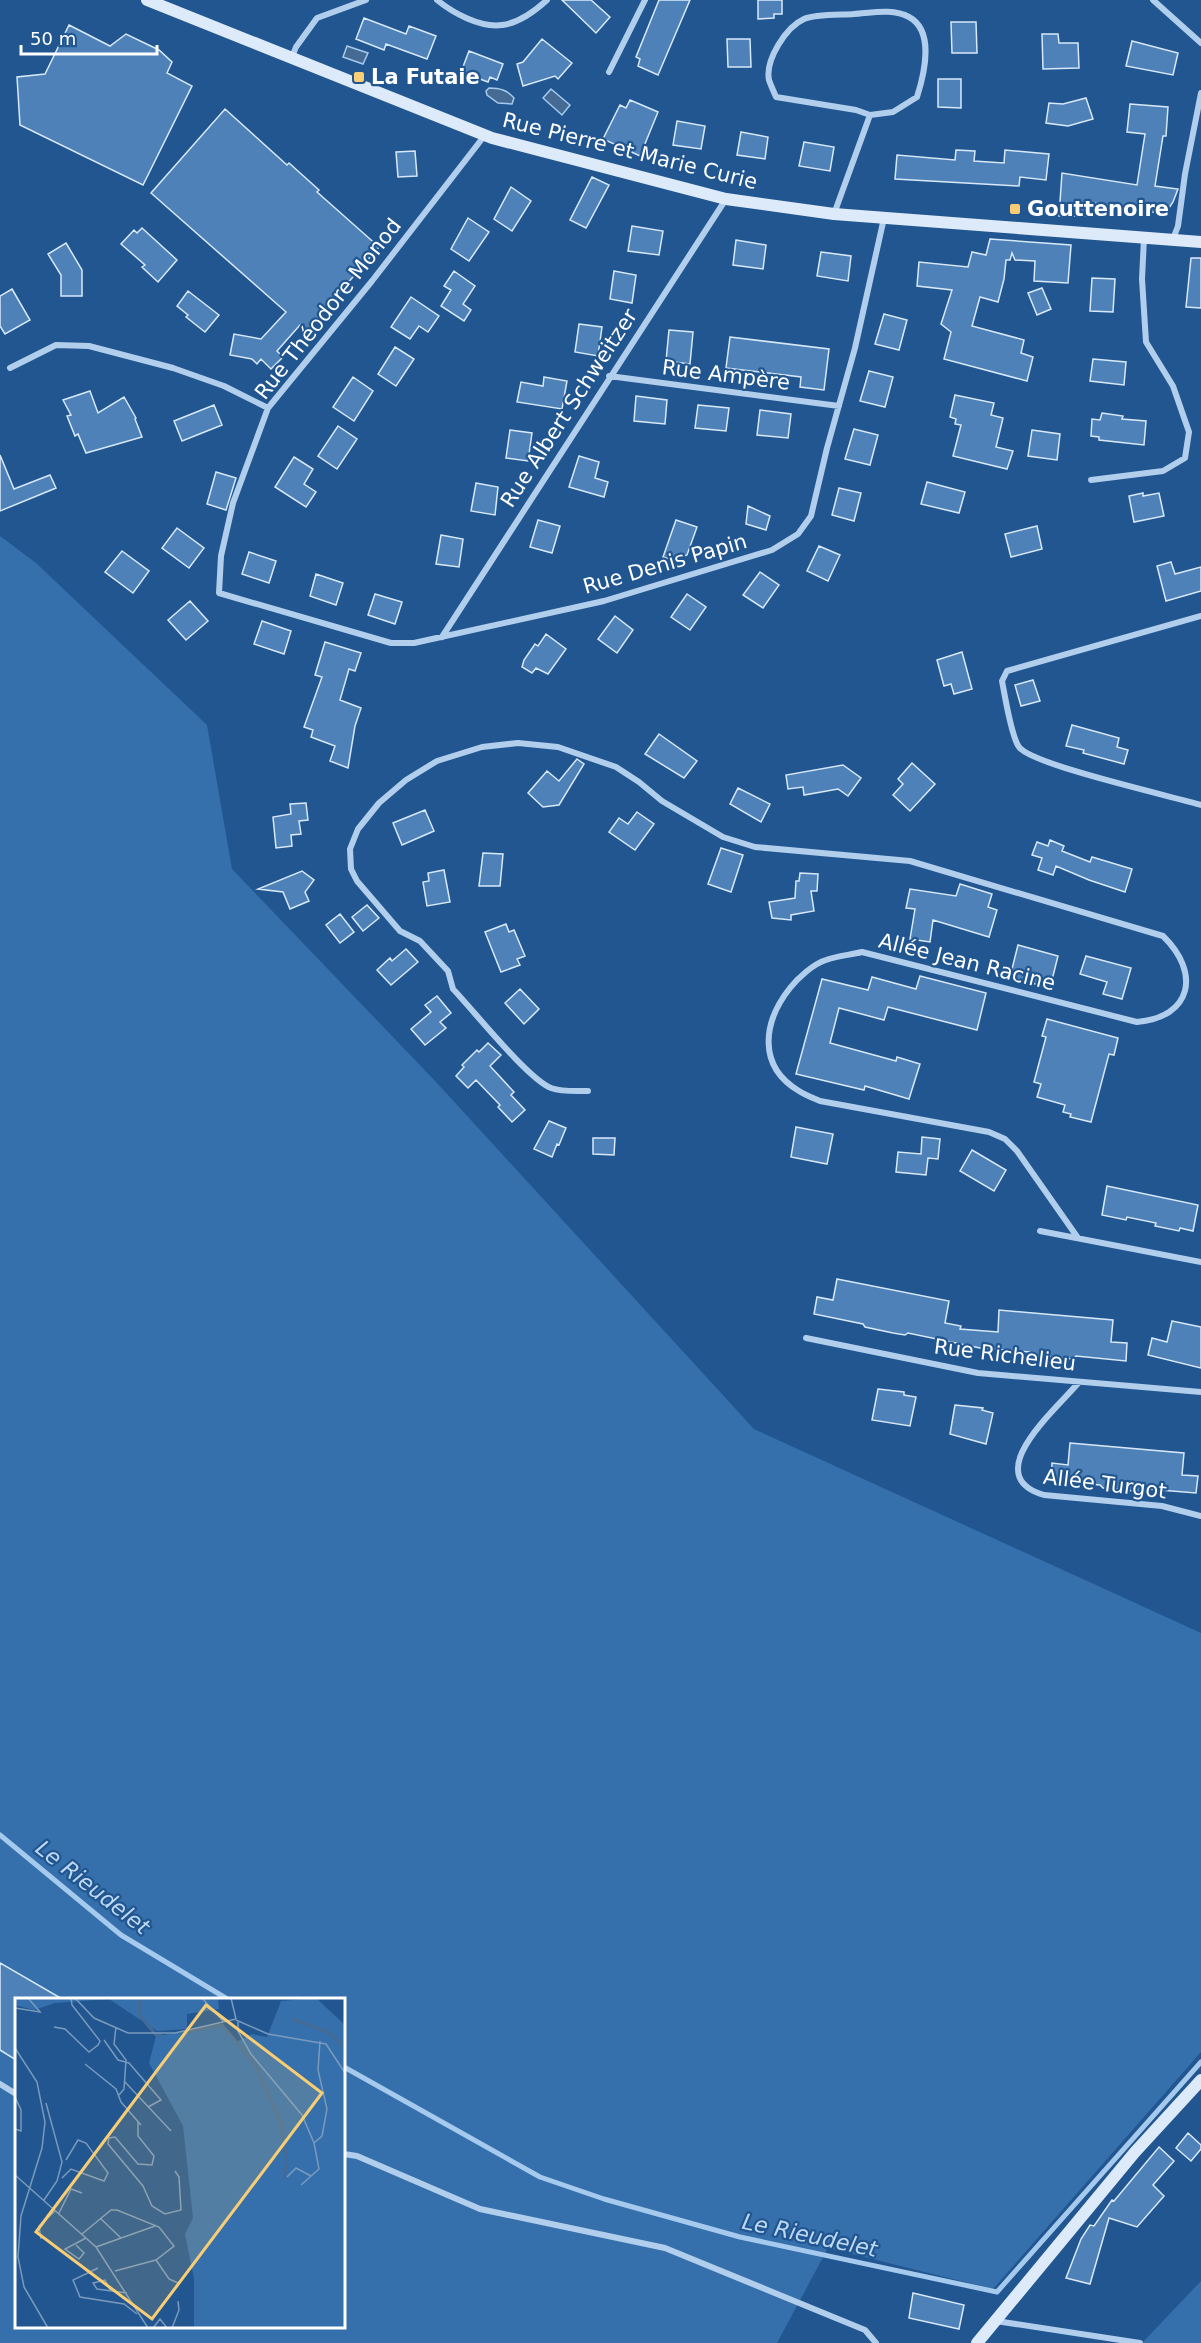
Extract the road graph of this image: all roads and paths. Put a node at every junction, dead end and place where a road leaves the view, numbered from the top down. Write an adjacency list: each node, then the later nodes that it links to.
1 (147, 0): 8 (main road, Rue Pierre et Marie Curie)
2 (366, 0): 8 (street)
3 (437, 0): 4 (street)
4 (547, 0)
5 (645, 0): 9 (street)
6 (1153, 0): 7 (street)
7 (1201, 42)
8 (291, 58): 12 (main road, Rue Pierre et Marie Curie)
9 (609, 72)
10 (1201, 93): 17 (street)
11 (870, 115): 11 (street); 14 (street)
12 (485, 135): 13 (main road, Rue Pierre et Marie Curie); 22 (street, Rue Théodore Monod)
13 (726, 199): 14 (main road, Rue Pierre et Marie Curie); 20 (street, Rue Albert Schweitzer)
14 (834, 214): 15 (main road, Rue Pierre et Marie Curie)
15 (884, 218): 16 (main road, Rue Pierre et Marie Curie); 21 (street, Rue Denis Papin)
16 (1144, 238): 17 (main road, Rue Pierre et Marie Curie); 23 (street)
17 (1173, 239): 18 (main road, Rue Pierre et Marie Curie)
18 (1201, 242)
19 (10, 368): 22 (street)
20 (609, 376): 21 (street, Rue Ampère); 26 (street, Rue Albert Schweitzer)
21 (839, 406): 26 (street, Rue Denis Papin)
22 (268, 408): 24 (street, Rue Théodore Monod)
23 (1091, 480)
24 (219, 593): 26 (street, Rue Denis Papin)
25 (1201, 616): 27 (street)
26 (442, 637)
27 (1201, 805)
28 (588, 1091): 30 (street, Allée Jean Racine)
29 (1040, 1231): 30 (street)
30 (1078, 1238): 31 (street)
31 (1201, 1262)
32 (806, 1338): 33 (street, Rue Richelieu)
33 (1078, 1382): 34 (street, Rue Richelieu); 35 (street, Allée Turgot)
34 (1201, 1392)
35 (1201, 1516)
36 (1201, 2080): 40 (main road)
37 (0, 2084): 38 (street)
38 (15, 2093)
39 (345, 2154): 41 (street)
40 (996, 2321): 42 (main road); 43 (street)
41 (876, 2343)
42 (977, 2343)
43 (1140, 2343)

